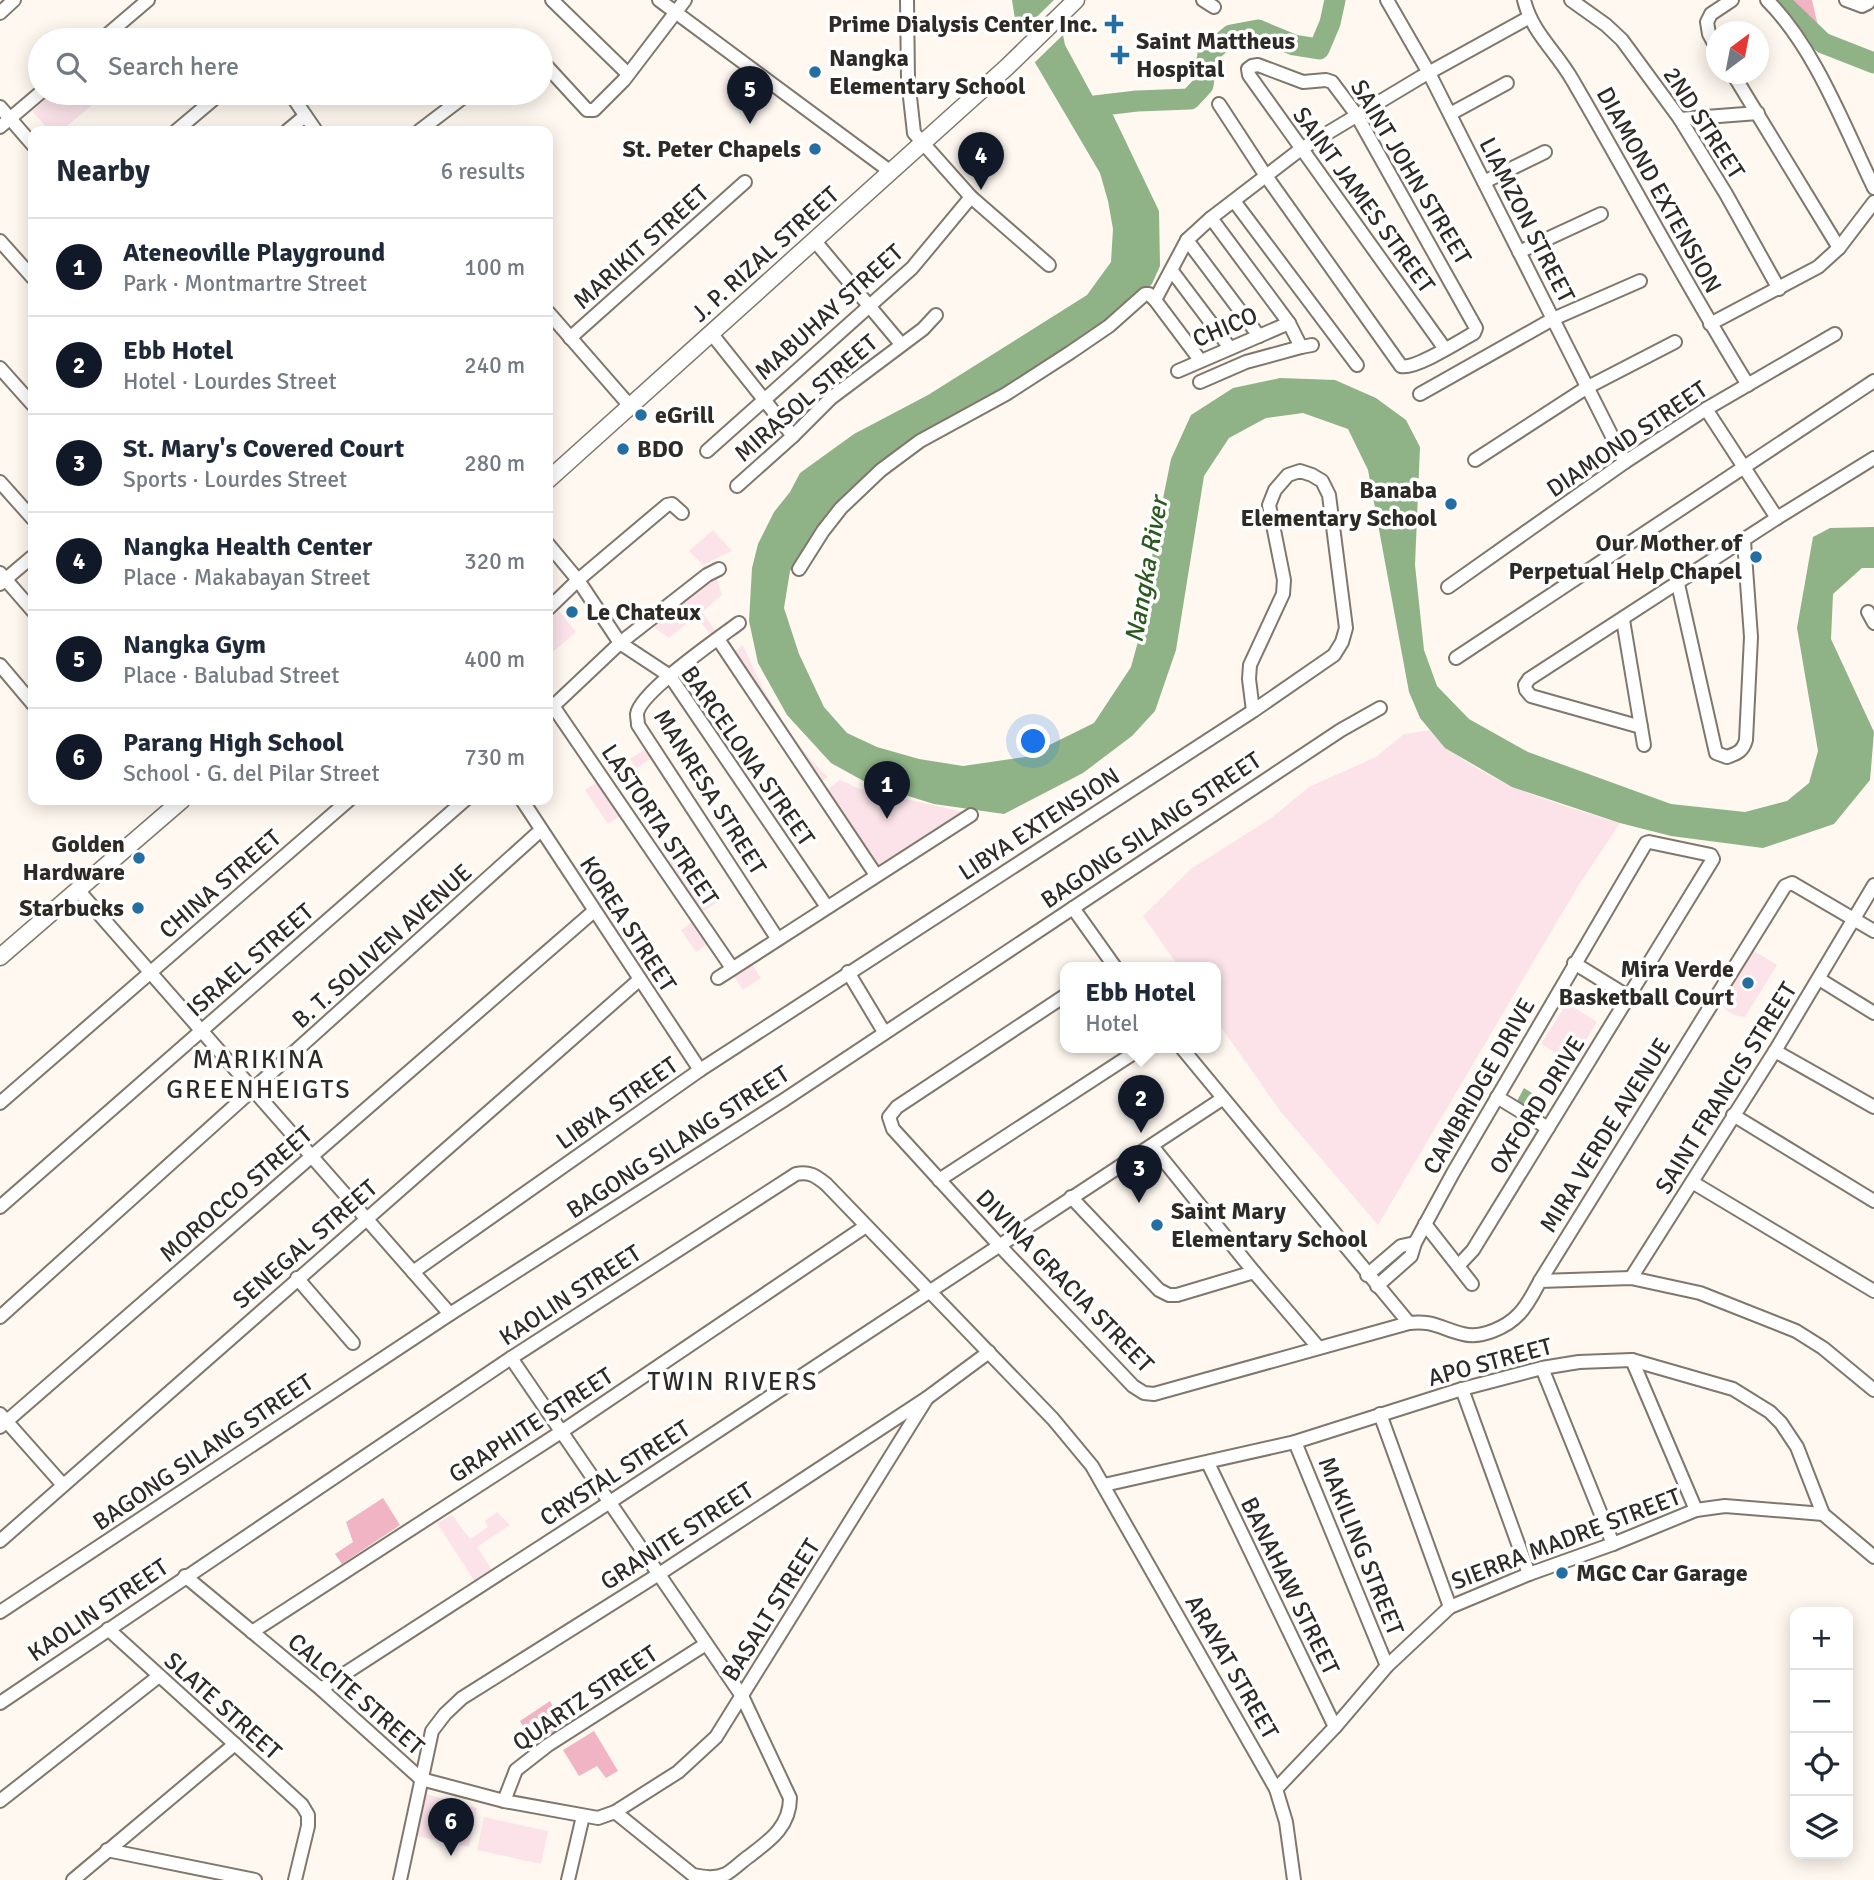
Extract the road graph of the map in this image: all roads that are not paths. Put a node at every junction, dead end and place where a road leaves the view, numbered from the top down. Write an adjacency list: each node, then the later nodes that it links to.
1 (14, 0): 15 (street)
2 (148, 0): 19 (street)
3 (552, 0): 22 (street)
4 (659, 0): 16 (street)
5 (685, 0): 16 (street)
6 (907, 0): 43 (street)
7 (1387, 0): 21 (street, LIAMZON STREET)
8 (1524, 0): 17 (street)
9 (1571, 0): 36 (street, 2ND STREET)
10 (1732, 0): 18 (street)
11 (1767, 0): 50 (street)
12 (1846, 0): 13 (street)
13 (1870, 0)
14 (1073, 3): 43 (main road, J. P. RIZAL STREET)
15 (0, 12)
16 (675, 13): 22 (street); 46 (street)
17 (1528, 18): 21 (street); 72 (street, DIAMOND EXTENSION)
18 (1708, 21)
19 (115, 28)
20 (553, 73): 22 (street)
21 (1429, 73): 33 (street); 34 (street, LIAMZON STREET)
22 (628, 74)
23 (1249, 75): 33 (street, SAINT JOHN STREET); 44 (street, SAINT JAMES STREET)
24 (1507, 83): 34 (street)
25 (1739, 84): 32 (street)
26 (28, 103): 37 (street)
27 (1219, 103): 47 (street)
28 (207, 105): 38 (street)
29 (298, 105): 35 (street)
30 (453, 105): 41 (street)
31 (0, 107): 37 (street)
32 (1758, 113): 36 (street); 59 (street)
33 (1356, 114): 44 (street); 80 (street, SAINT JOHN STREET)
34 (1450, 114): 49 (street, LIAMZON STREET)
35 (305, 116): 39 (street); 40 (street)
36 (1680, 119): 65 (street, 2ND STREET)
37 (5, 123): 42 (street)
38 (182, 126)
39 (293, 126)
40 (313, 126)
41 (426, 126)
42 (28, 141)
43 (921, 144): 46 (main road, J. P. RIZAL STREET); 51 (street)
44 (1301, 149): 47 (street); 80 (street, SAINT JAMES STREET)
45 (1545, 152): 49 (street)
46 (891, 172): 56 (main road, J. P. RIZAL STREET)
47 (1266, 176): 52 (street); 80 (street)
48 (745, 182): 76 (street, MARIKIT STREET)
49 (1484, 182): 60 (street, LIAMZON STREET)
50 (1874, 188)
51 (971, 197): 61 (street); 67 (street, MABUHAY STREET)
52 (1234, 201): 55 (street); 82 (street)
53 (1874, 202): 59 (street)
54 (1601, 214): 60 (street)
55 (1211, 218): 57 (street); 71 (street)
56 (814, 240): 67 (street); 73 (main road, J. P. RIZAL STREET)
57 (1187, 240): 62 (street); 75 (street)
58 (0, 241): 63 (street)
59 (1839, 248): 65 (street)
60 (1519, 252): 70 (street, LIAMZON STREET)
61 (1049, 265)
62 (1172, 271): 66 (street); 79 (street)
63 (28, 272)
64 (1640, 281): 70 (street)
65 (1779, 289): 72 (street)
66 (1155, 300): 81 (street); 110 (street)
67 (869, 306): 78 (street); 90 (street, MABUHAY STREET)
68 (936, 315): 78 (street, MIRASOL STREET)
69 (553, 318): 76 (street)
70 (1553, 319): 88 (street, LIAMZON STREET); 89 (street)
71 (1289, 323): 75 (street, CHICO); 86 (street)
72 (1710, 324): 87 (street, DIAMOND EXTENSION)
73 (711, 333): 90 (street); 92 (main road, J. P. RIZAL STREET)
74 (1835, 334): 87 (street, DIAMOND STREET)
75 (1259, 336): 79 (street, CHICO)
76 (570, 338): 92 (street, MARIKIT STREET)
77 (1675, 342): 88 (street)
78 (901, 344): 94 (street, MIRASOL STREET)
79 (1230, 348): 81 (street, CHICO)
80 (1445, 349)
81 (1200, 360): 84 (street, CHICO)
82 (1357, 365)
83 (0, 368): 91 (street)
84 (1178, 371)
85 (1874, 381): 99 (street)
86 (1200, 382)
87 (1748, 385): 93 (street, DIAMOND STREET)
88 (1586, 388): 97 (street); 98 (street, LIAMZON STREET)
89 (1420, 394)
90 (765, 398): 94 (street); 95 (street, MABUHAY STREET)
91 (28, 399)
92 (630, 406): 100 (main road, J. P. RIZAL STREET)
93 (1706, 409): 98 (street, DIAMOND STREET); 99 (street)
94 (793, 436): 102 (street, MIRASOL STREET)
95 (707, 451)
96 (1874, 457): 105 (street)
97 (1475, 460)
98 (1625, 462): 114 (street, DIAMOND STREET)
99 (1743, 467): 105 (street); 121 (street)
100 (553, 475)
101 (0, 482): 103 (street)
102 (737, 486)
103 (28, 513)
104 (682, 513): 112 (street)
105 (1777, 518): 106 (street)
106 (1744, 541): 113 (street); 113 (street)
107 (553, 550): 112 (street)
108 (28, 560): 111 (street)
109 (719, 569): 120 (street)
110 (799, 569)
111 (2, 579): 116 (street)
112 (578, 580): 115 (street); 120 (street)
113 (1678, 584): 117 (street)
114 (1448, 587)
115 (553, 604)
116 (28, 606)
117 (1623, 620): 129 (street); 129 (street)
118 (739, 623): 119 (street, MANRESA STREET)
119 (718, 639): 123 (street, MANRESA STREET); 138 (street)
120 (620, 643): 123 (street, BARCELONA STREET); 125 (street)
121 (1456, 658)
122 (0, 665): 124 (street)
123 (670, 676): 141 (street, BARCELONA STREET); 146 (street, MANRESA STREET)
124 (28, 698)
125 (553, 706)
126 (1380, 708): 142 (street, BAGONG SILANG STREET)
127 (1254, 711): 127 (street, LIBYA EXTENSION); 152 (street, LIBYA EXTENSION)
128 (553, 713): 150 (street, LASTORTA STREET)
129 (1641, 727): 130 (street)
130 (1644, 745)
131 (176, 805): 140 (main road)
132 (343, 805): 151 (street, CHINA STREET)
133 (459, 805): 159 (street, ISRAEL STREET)
134 (525, 805): 136 (street, KOREA STREET)
135 (971, 815): 138 (street)
136 (541, 830): 143 (street, KOREA STREET); 165 (street, B. T. SOLIVEN AVENUE)
137 (1646, 843): 149 (street, CAMBRIDGE DRIVE); 156 (street, OXFORD DRIVE)
138 (876, 875): 141 (street)
139 (1874, 884): 144 (street, SAINT FRANCIS STREET)
140 (78, 890): 147 (main road); 151 (street)
141 (827, 907): 146 (street)
142 (1073, 908): 148 (street); 160 (street, BAGONG SILANG STREET)
143 (594, 911): 155 (street, KOREA STREET); 173 (street, MOROCCO STREET)
144 (1854, 918): 145 (street, MIRA VERDE AVENUE); 154 (street, SAINT FRANCIS STREET); 190 (street, MIRA VERDE AVENUE)
145 (1874, 930)
146 (777, 938): 150 (street)
147 (0, 957)
148 (1109, 962)
149 (1574, 963): 156 (street); 166 (street, CAMBRIDGE DRIVE)
150 (732, 968): 153 (street)
151 (150, 972): 159 (street); 168 (street, CHINA STREET)
152 (848, 972): 160 (street); 164 (street, LIBYA STREET)
153 (718, 978)
154 (1819, 979): 158 (street); 161 (street, SAINT FRANCIS STREET)
155 (639, 980): 164 (street, KOREA STREET); 179 (street, SENEGAL STREET)
156 (1629, 997): 171 (street, OXFORD DRIVE)
157 (1060, 999): 174 (street, DIVINA GRACIA STREET)
158 (1874, 1013)
159 (201, 1031): 165 (street); 178 (street, ISRAEL STREET)
160 (884, 1032): 195 (street, BAGONG SILANG STREET)
161 (1775, 1051): 169 (street); 170 (street, SAINT FRANCIS STREET)
162 (1134, 1053): 174 (street)
163 (1186, 1053): 167 (street)
164 (700, 1070): 185 (street, LIBYA STREET)
165 (253, 1090): 173 (street); 196 (street, B. T. SOLIVEN AVENUE)
166 (1497, 1097): 171 (street); 180 (street, CAMBRIDGE DRIVE)
167 (1222, 1100): 172 (street, CRYSTAL STREET); 187 (street)
168 (0, 1103)
169 (1874, 1107)
170 (1733, 1115): 175 (street, SAINT FRANCIS STREET); 177 (street)
171 (1548, 1128): 184 (street, OXFORD DRIVE)
172 (1152, 1146): 176 (street, CRYSTAL STREET); 186 (street)
173 (312, 1156): 179 (street); 208 (street, MOROCCO STREET)
174 (939, 1180): 183 (street, DIVINA GRACIA STREET)
175 (1692, 1182): 189 (street, SAINT FRANCIS STREET); 194 (street)
176 (1071, 1197): 183 (street, CRYSTAL STREET); 186 (street)
177 (1874, 1201)
178 (0, 1207)
179 (366, 1219): 185 (street); 188 (street, SENEGAL STREET)
180 (1425, 1224): 182 (street, CAMBRIDGE DRIVE); 184 (street)
181 (866, 1226): 193 (street, KAOLIN STREET); 201 (street, KAOLIN STREET); 209 (street, GRAPHITE STREET)
182 (1415, 1242): 187 (street); 192 (street, CAMBRIDGE DRIVE)
183 (999, 1245): 193 (street, CRYSTAL STREET); 199 (street, DIVINA GRACIA STREET)
184 (1459, 1265): 191 (street)
185 (413, 1272): 195 (street)
186 (1254, 1272): 199 (street)
187 (1367, 1275): 192 (street)
188 (298, 1278): 198 (street); 212 (street, SENEGAL STREET)
189 (1631, 1278): 190 (street); 205 (street)
190 (1540, 1281): 197 (street, DIVINA GRACIA STREET)
191 (1472, 1284)
192 (1377, 1286): 197 (street)
193 (930, 1290): 200 (street, KAOLIN STREET); 214 (street, CRYSTAL STREET)
194 (1874, 1291)
195 (450, 1314): 224 (street, BAGONG SILANG STREET)
196 (0, 1317)
197 (1409, 1324): 199 (street, DIVINA GRACIA STREET)
198 (353, 1343)
199 (1318, 1347)
200 (989, 1352): 206 (street, GRANITE STREET); 213 (street, KAOLIN STREET)
201 (511, 1357): 209 (street); 222 (street, KAOLIN STREET)
202 (1632, 1360): 203 (street, APO STREET); 215 (street); 216 (street, APO STREET)
203 (1542, 1368): 204 (street, APO STREET); 218 (street)
204 (1462, 1389): 207 (street, APO STREET); 221 (street)
205 (1874, 1390)
206 (927, 1398): 220 (street, GRANITE STREET); 231 (street, BASALT STREET)
207 (1380, 1414): 210 (street, APO STREET); 223 (street)
208 (2, 1421): 212 (street)
209 (561, 1432): 214 (street); 226 (street, GRAPHITE STREET)
210 (1296, 1442): 211 (street, APO STREET); 228 (street, MAKILING STREET)
211 (1208, 1463): 213 (street, APO STREET); 233 (street, BANAHAW STREET)
212 (63, 1485): 217 (street, SENEGAL STREET)
213 (1104, 1485): 236 (street, ARAYAT STREET)
214 (610, 1502): 220 (street); 230 (street, CRYSTAL STREET)
215 (1696, 1510): 216 (street, SIERRA MADRE STREET); 218 (street, SIERRA MADRE STREET)
216 (1823, 1514): 219 (street)
217 (0, 1541)
218 (1613, 1544): 221 (street, SIERRA MADRE STREET)
219 (1874, 1557)
220 (659, 1574): 227 (street); 235 (street, GRANITE STREET)
221 (1529, 1574): 223 (street, SIERRA MADRE STREET)
222 (185, 1576): 225 (street, KAOLIN STREET); 226 (street, CALCITE STREET)
223 (1451, 1607): 228 (street, SIERRA MADRE STREET)
224 (0, 1612)
225 (108, 1629): 229 (street, SLATE STREET); 232 (street, KAOLIN STREET)
226 (253, 1632): 230 (street, CALCITE STREET)
227 (706, 1644): 231 (street); 238 (street, QUARTZ STREET)
228 (1387, 1666): 233 (street, SIERRA MADRE STREET)
229 (159, 1676): 234 (street, SLATE STREET); 237 (street)
230 (321, 1689): 235 (street, CALCITE STREET)
231 (742, 1696): 239 (street, BASALT STREET); 239 (street)
232 (0, 1703)
233 (1335, 1727): 236 (street, SIERRA MADRE STREET)
234 (235, 1744): 241 (street); 244 (street, SLATE STREET)
235 (421, 1779): 238 (street, CALCITE STREET); 245 (street, GRANITE STREET)
236 (1276, 1789): 247 (street, ARAYAT STREET)
237 (0, 1801)
238 (505, 1801): 240 (street, CALCITE STREET)
239 (615, 1812): 240 (street, CALCITE STREET)
240 (583, 1816): 246 (street)
241 (107, 1850): 242 (street); 243 (street)
242 (73, 1880)
243 (255, 1880)
244 (295, 1880)
245 (400, 1880)
246 (568, 1880)
247 (1294, 1880)

